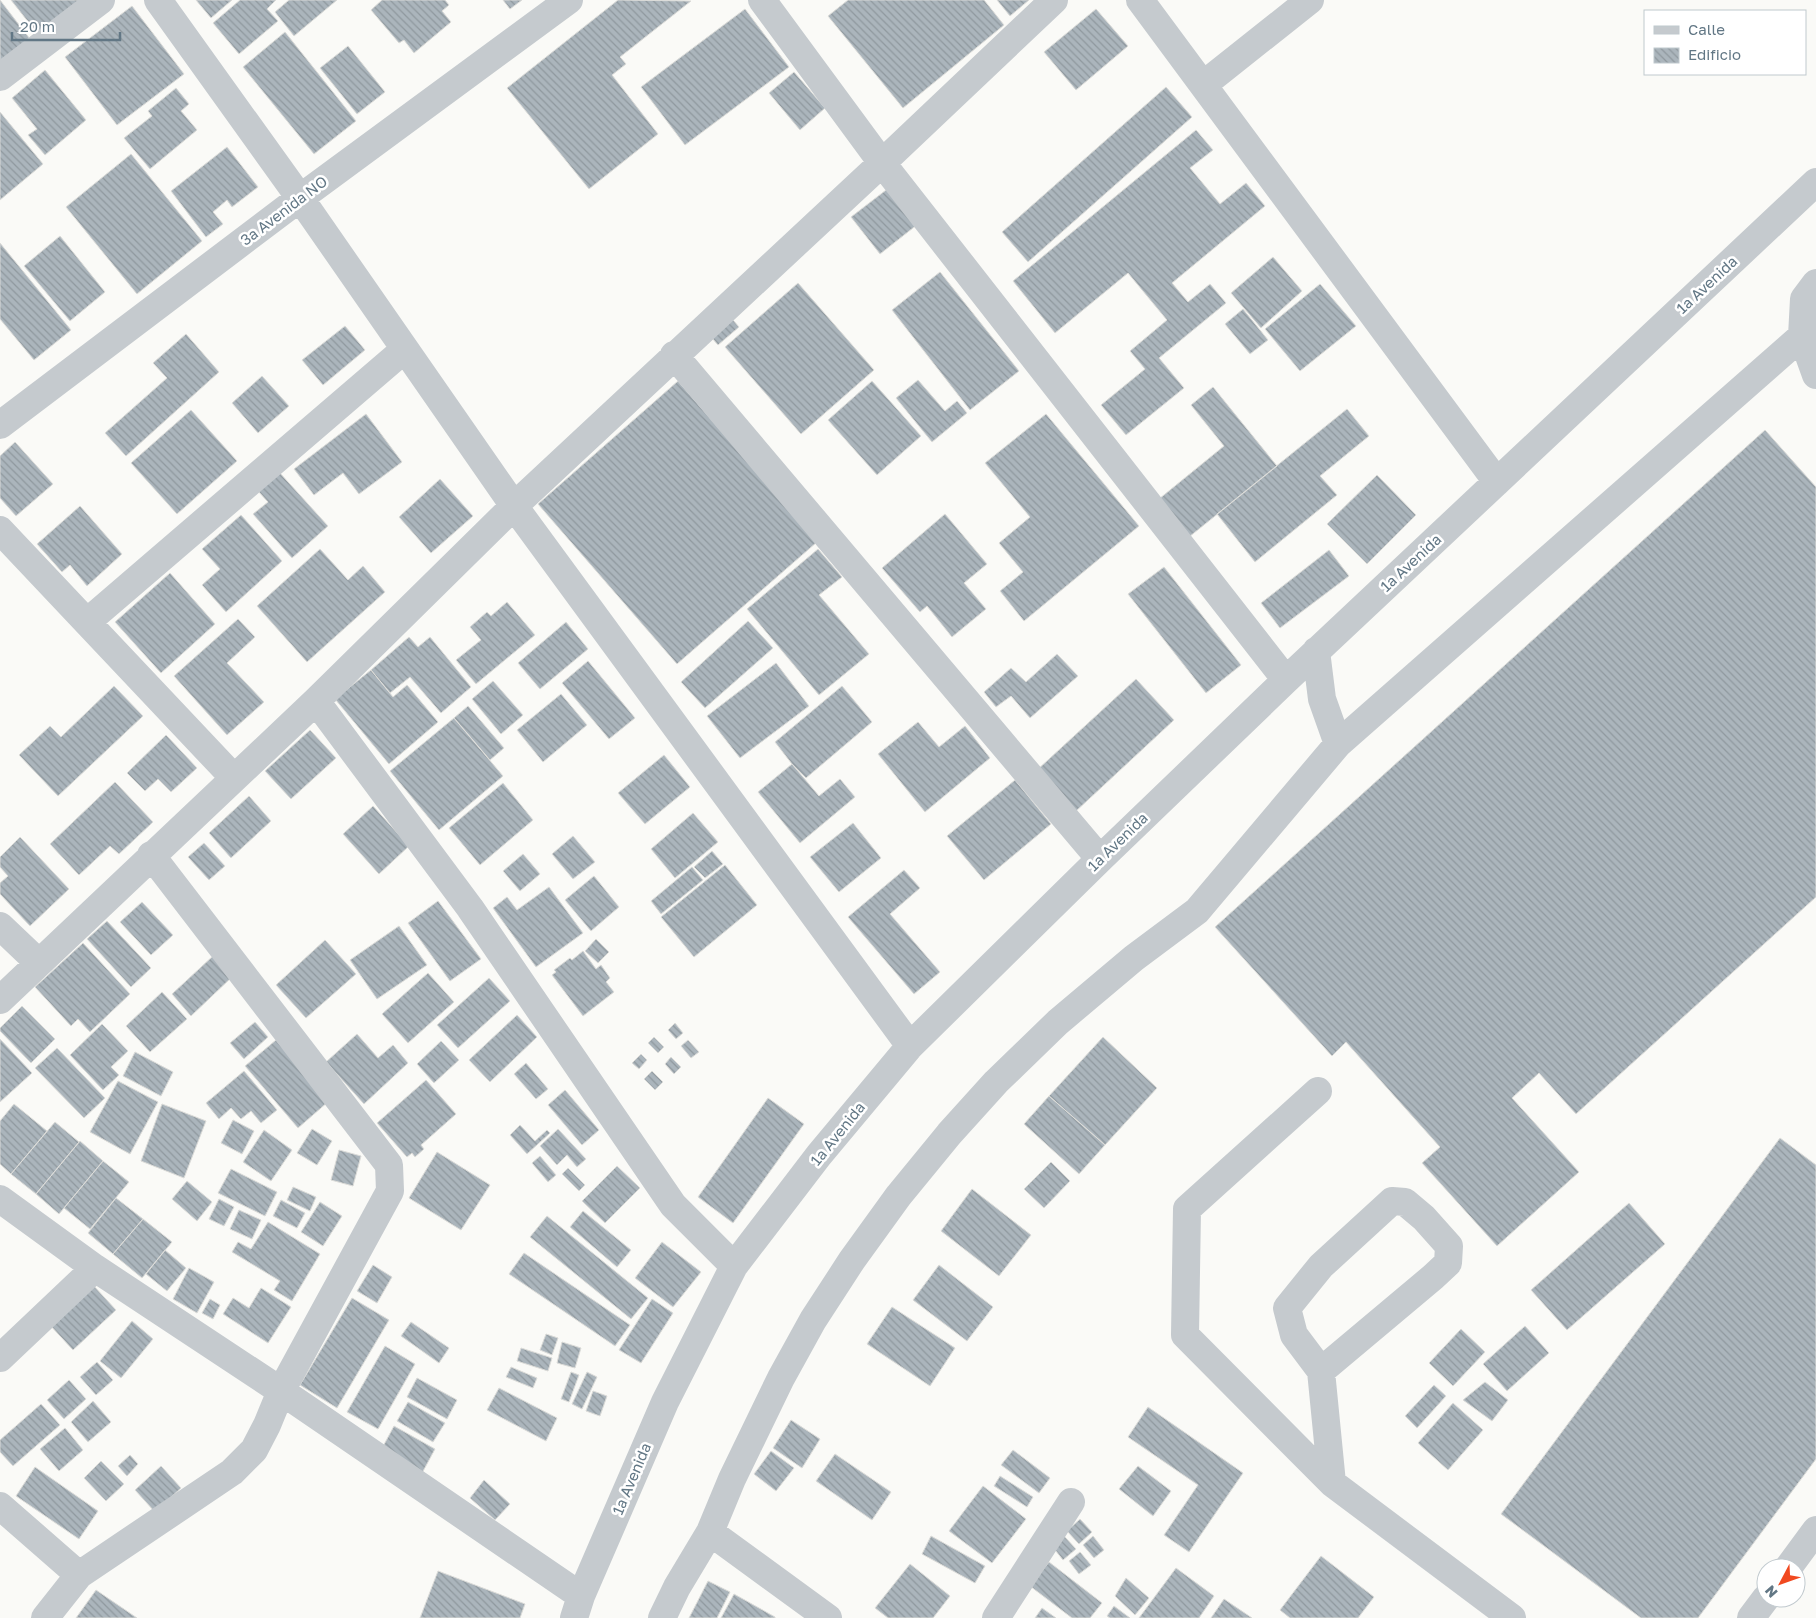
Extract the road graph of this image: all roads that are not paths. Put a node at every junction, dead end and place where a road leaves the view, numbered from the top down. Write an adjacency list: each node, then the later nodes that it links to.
1 (101, 0): 8 (street)
2 (158, 0): 12 (street)
3 (569, 0): 12 (street, 3a Avenida NO)
4 (762, 0): 10 (street)
5 (1054, 0): 10 (street)
6 (1140, 0): 9 (street)
7 (1310, 0): 9 (street)
8 (0, 77)
9 (1203, 85): 19 (street)
10 (882, 163): 16 (street); 24 (street)
11 (1816, 182): 19 (street, 1a Avenida)
12 (300, 198): 15 (street); 18 (street, 3a Avenida NO)
13 (1816, 283): 14 (street)
14 (1802, 336): 17 (street); 26 (street)
15 (405, 349): 20 (street); 22 (street)
16 (674, 355): 20 (street); 29 (street)
17 (1816, 375)
18 (0, 424)
19 (1498, 482): 23 (street, 1a Avenida)
20 (514, 506): 25 (street); 33 (street)
21 (0, 530): 22 (street)
22 (87, 622): 27 (street)
23 (1316, 651): 24 (street, 1a Avenida); 26 (street)
24 (1286, 680): 29 (street, 1a Avenida)
25 (316, 701): 27 (street); 36 (street)
26 (1338, 744): 45 (street)
27 (234, 778): 28 (street)
28 (152, 855): 31 (street); 40 (street)
29 (1100, 859): 33 (street, 1a Avenida)
30 (0, 926): 31 (street)
31 (39, 963): 32 (street)
32 (0, 1000)
33 (910, 1046): 36 (street, 1a Avenida)
34 (1318, 1091): 41 (street)
35 (0, 1199): 37 (street)
36 (734, 1266): 48 (street, 1a Avenida)
37 (95, 1268): 38 (street); 40 (street)
38 (0, 1358)
39 (1321, 1371): 39 (street); 41 (street)
40 (281, 1391): 47 (street); 48 (street)
41 (1332, 1483): 53 (street)
42 (1071, 1502): 52 (street)
43 (0, 1506): 47 (street)
44 (1816, 1530): 46 (street)
45 (710, 1532): 50 (street); 51 (street)
46 (1795, 1558)
47 (79, 1575): 49 (street)
48 (577, 1607)
49 (45, 1618)
50 (662, 1618)
51 (828, 1618)
52 (996, 1618)
53 (1512, 1618)

